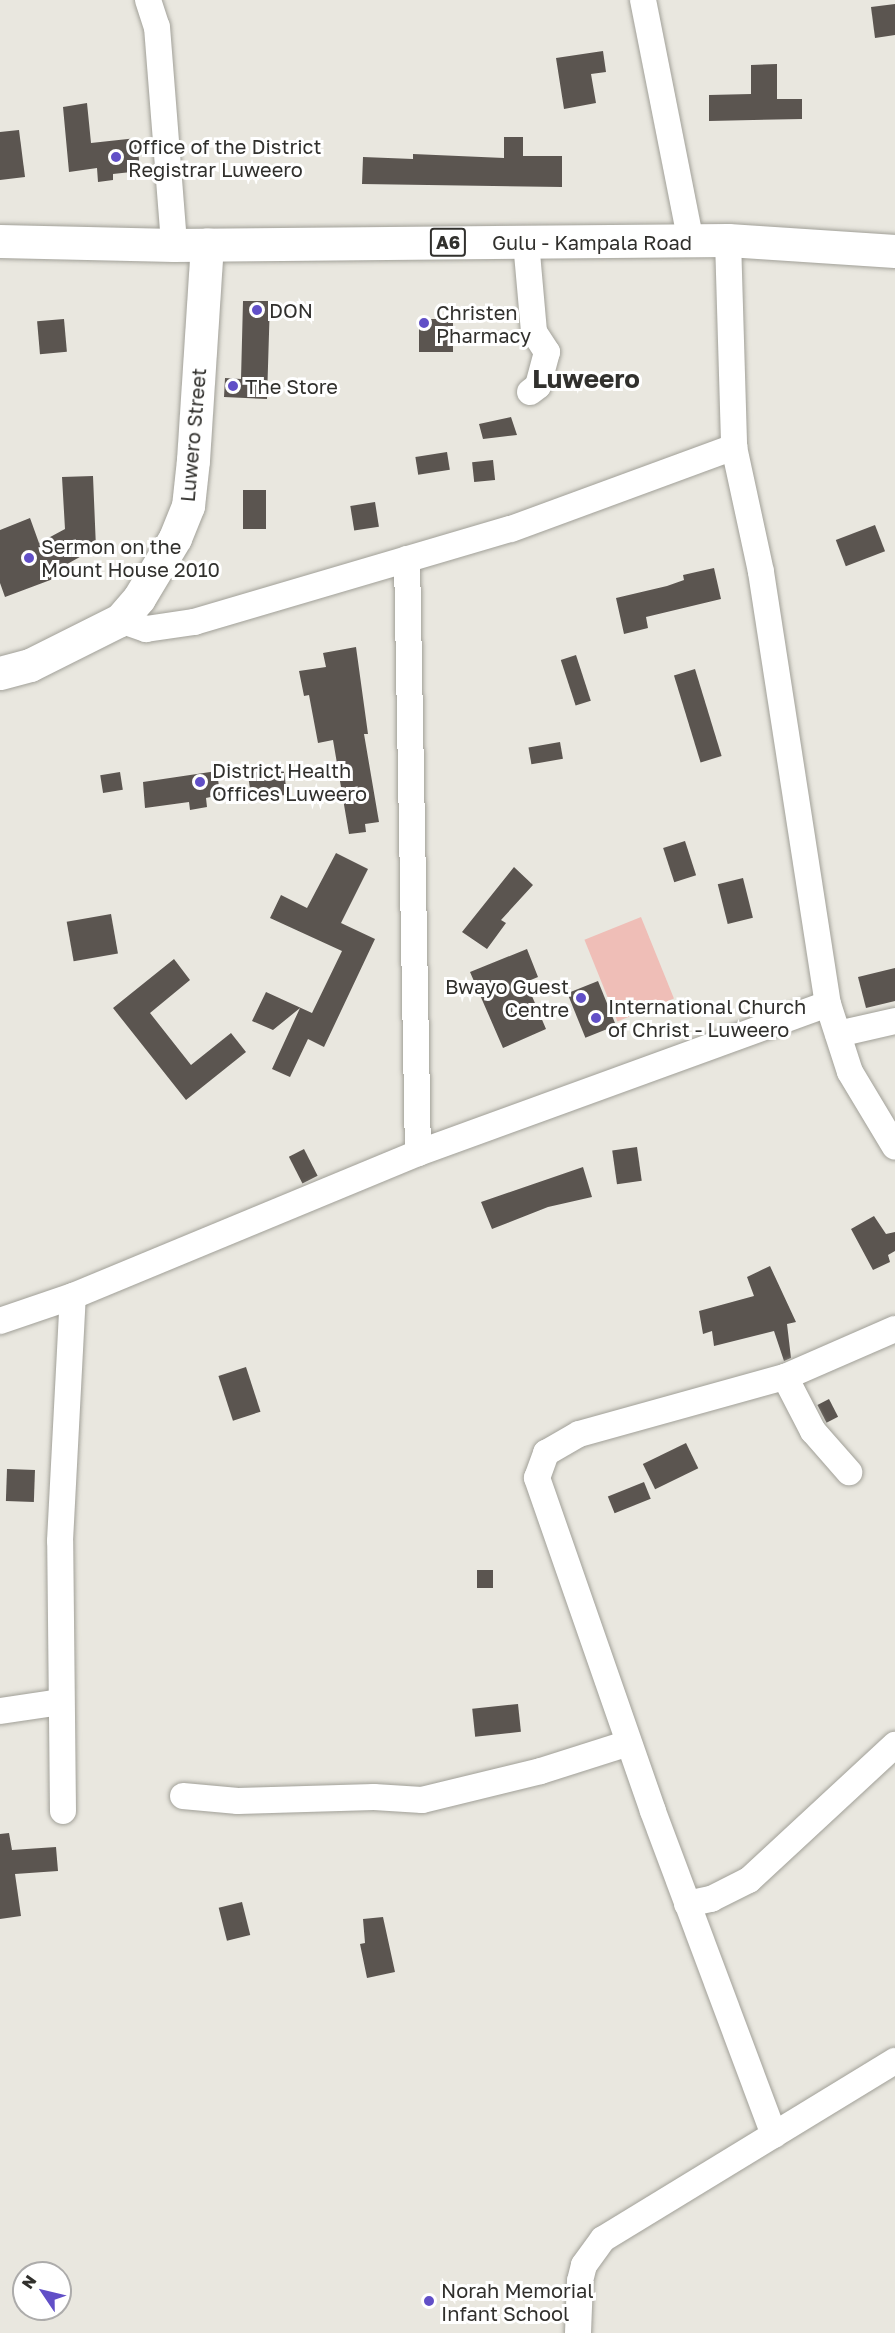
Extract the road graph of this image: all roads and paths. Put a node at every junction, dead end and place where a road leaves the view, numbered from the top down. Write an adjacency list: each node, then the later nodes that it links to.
1 (148, 0): 7 (street)
2 (643, 0): 6 (street)
3 (728, 240): 6 (main road, Gulu - Kampala Road / A6); 9 (main road, Gulu - Kampala Road / A6); 11 (street)
4 (0, 241): 7 (main road, Gulu - Kampala Road / A6)
5 (526, 242): 6 (main road, Gulu - Kampala Road / A6); 8 (main road, Gulu - Kampala Road / A6); 10 (street)
6 (691, 242)
7 (174, 244): 8 (main road, Gulu - Kampala Road / A6)
8 (207, 244): 13 (main road, Luwero Street)
9 (895, 251)
10 (530, 392)
11 (734, 447): 12 (street); 15 (street)
12 (407, 559): 13 (street); 19 (street)
13 (120, 620): 14 (main road, Luwero Street)
14 (0, 673)
15 (828, 1004): 17 (street); 19 (street)
16 (895, 1021): 17 (street)
17 (838, 1034): 18 (street)
18 (895, 1147)
19 (418, 1153): 20 (street)
20 (73, 1296): 21 (street); 25 (street)
21 (0, 1321)
22 (895, 1329): 23 (street)
23 (785, 1377): 24 (street); 27 (street)
24 (849, 1472)
25 (60, 1702): 26 (street); 30 (street)
26 (0, 1711)
27 (629, 1743): 29 (street); 31 (street)
28 (895, 1745): 31 (street)
29 (183, 1796)
30 (63, 1811)
31 (687, 1904): 33 (street)
32 (895, 2061): 33 (street)
33 (774, 2135): 34 (street)
34 (578, 2333)

